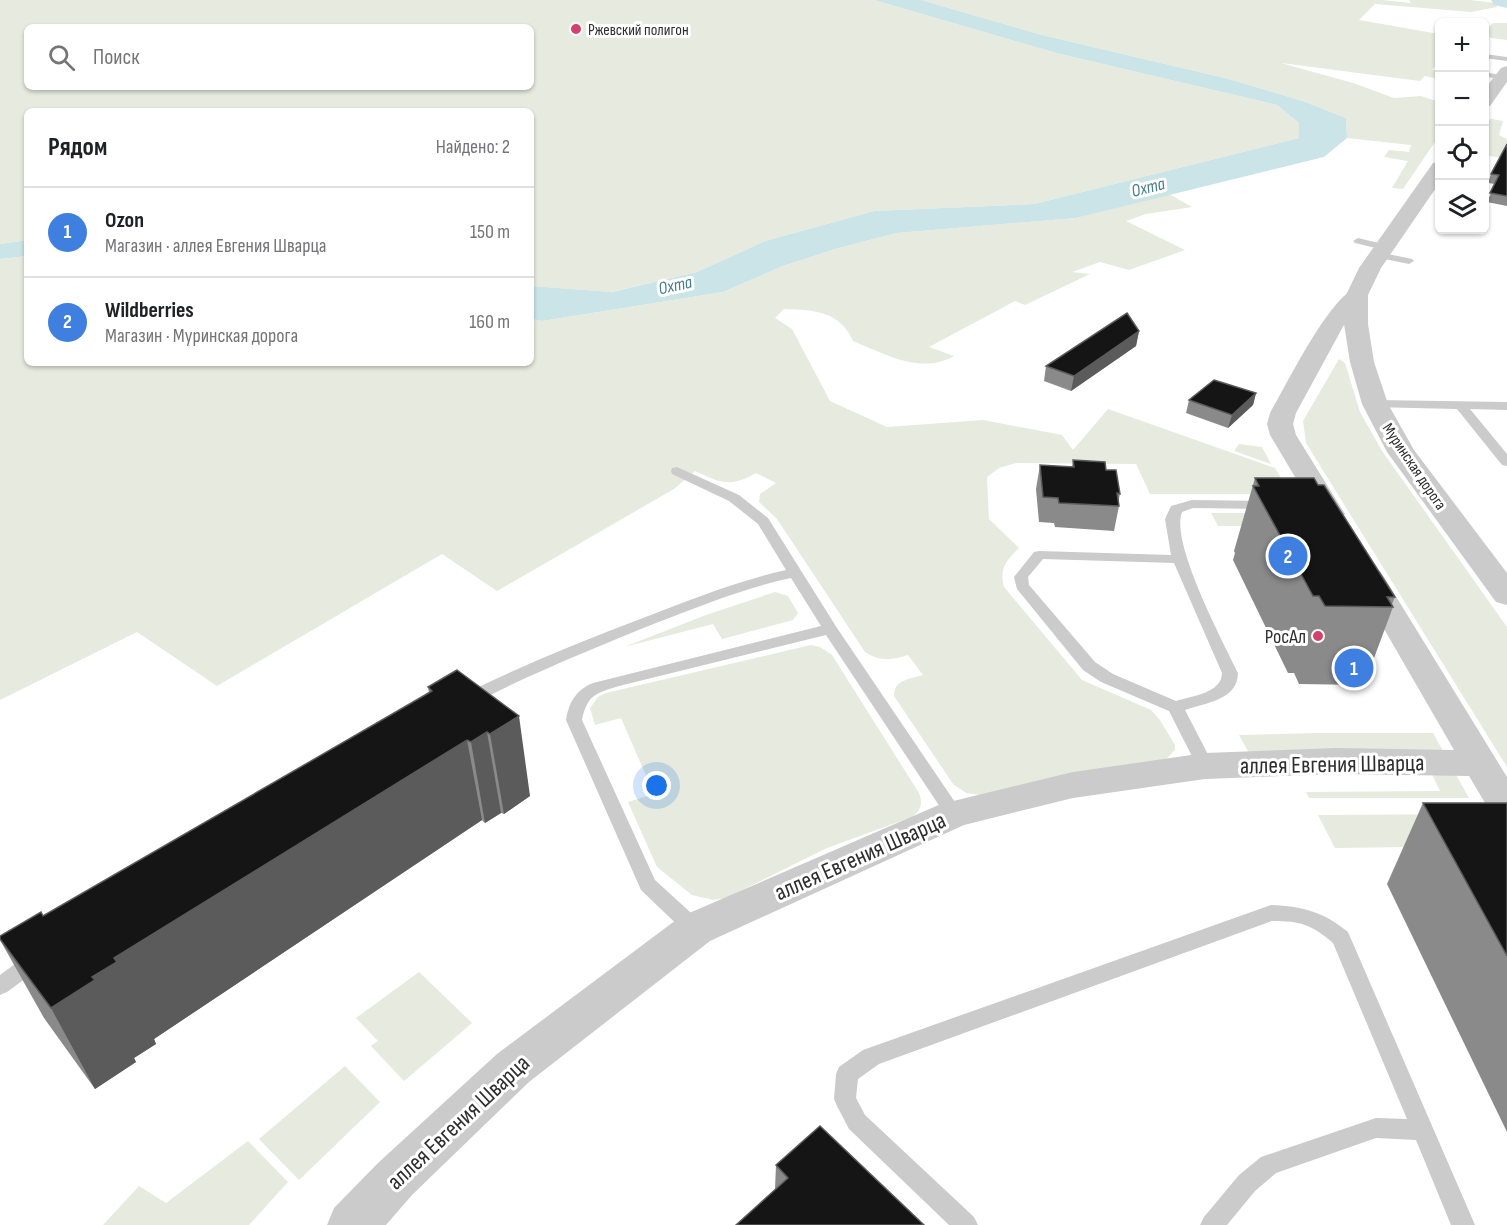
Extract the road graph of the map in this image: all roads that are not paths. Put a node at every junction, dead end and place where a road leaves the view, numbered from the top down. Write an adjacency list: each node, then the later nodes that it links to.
1 (1489, 57): 2 (lane)
2 (1507, 59)
3 (1504, 74): 4 (street)
4 (1489, 96)
5 (1435, 174): 7 (street, Муринская дорога)
6 (1358, 241): 7 (lane)
7 (1381, 251): 8 (lane); 9 (street, Муринская дорога)
8 (1409, 261)
9 (1358, 295): 10 (street, Муринская дорога); 22 (street)
10 (1375, 404): 11 (lane); 18 (street, Муринская дорога)
11 (1461, 406): 12 (lane); 13 (lane)
12 (1507, 406)
13 (1507, 462)
14 (677, 471): 17 (lane)
15 (1284, 505): 16 (lane)
16 (1179, 559): 20 (lane); 20 (lane)
17 (796, 572): 19 (lane); 21 (lane)
18 (1507, 595)
19 (830, 629): 25 (lane); 26 (lane)
20 (1175, 707): 23 (lane)
21 (450, 709)
22 (1479, 763): 23 (street, аллея Евгения Шварца); 24 (street)
23 (1205, 766): 25 (street, аллея Евгения Шварца)
24 (1507, 808)
25 (954, 814): 26 (street, аллея Евгения Шварца)
26 (695, 929): 30 (street, аллея Евгения Шварца)
27 (49, 951): 28 (lane)
28 (0, 986)
29 (1422, 1130): 31 (lane); 32 (lane); 33 (lane)
30 (352, 1225)
31 (966, 1225)
32 (1212, 1225)
33 (1463, 1225)

